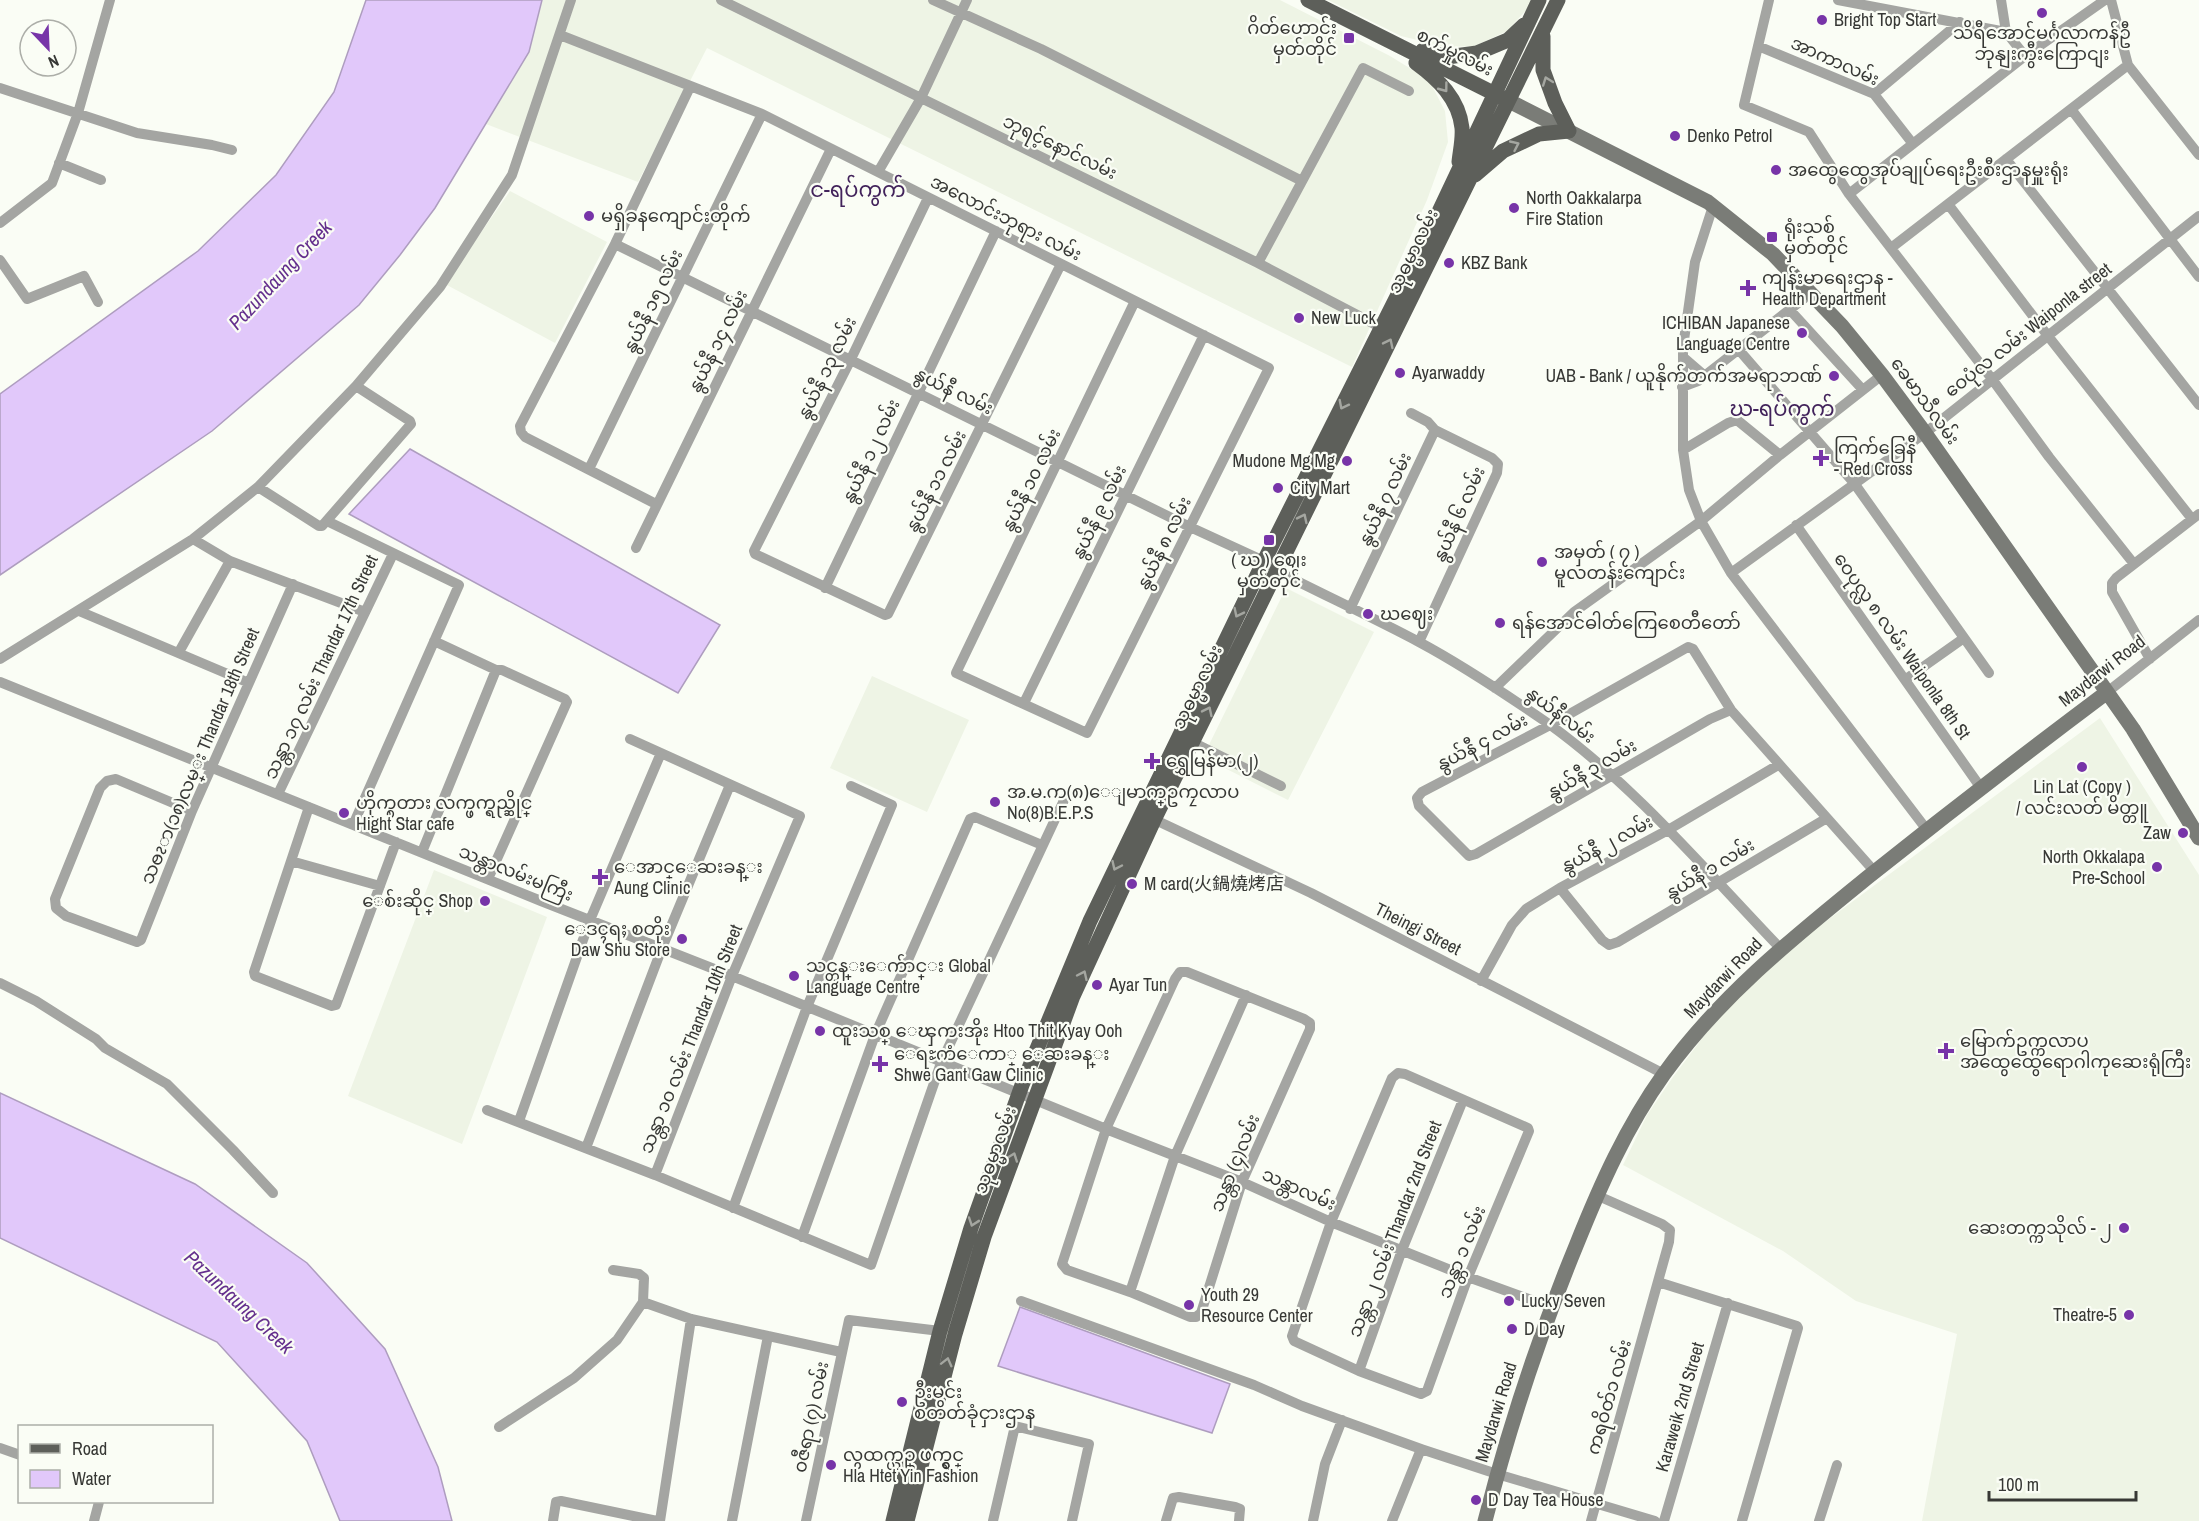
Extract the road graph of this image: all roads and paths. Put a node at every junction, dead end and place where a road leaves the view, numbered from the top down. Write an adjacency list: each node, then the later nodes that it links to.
1 (110, 0): 31 (street)
2 (571, 0): 19 (street)
3 (721, 0): 28 (street, ဘုရင့်နောင်လမ်း)
4 (933, 0): 14 (street)
5 (967, 0): 14 (street)
6 (1308, 0): 20 (main road)
7 (1539, 0): 15 (main road, သုဓမ္မာလမ်း)
8 (1558, 0): 17 (main road, သုဓမ္မာလမ်း)
9 (1769, 0): 21 (street)
10 (1838, 0): 16 (street)
11 (2001, 0): 18 (street)
12 (2105, 0): 22 (street)
13 (2111, 0): 23 (street)
14 (960, 14): 28 (street); 43 (street)
15 (1529, 20): 20 (main road); 29 (main road, သုဓမ္မာလမ်း)
16 (1960, 22): 18 (street); 27 (street)
17 (1544, 27): 29 (main road, သုဓမ္မာလမ်း); 33 (main road, one-way to 17)
18 (2006, 32): 22 (street)
19 (560, 35): 24 (street, အလောင်းဘုရား လမ်း); 75 (street)
20 (1383, 37): 29 (main road, စက်မှုလမ်း); 41 (main road, one-way to 41)
21 (1758, 46): 27 (street, အာကာလမ်း); 44 (street)
22 (2025, 56): 34 (street)
23 (2128, 65): 30 (street); 37 (street)
24 (690, 87): 32 (street, အလောင်းဘုရား လမ်း); 52 (street)
25 (0, 88): 31 (street)
26 (1409, 91): 43 (street)
27 (1874, 94): 34 (street, အာကာလမ်း)
28 (921, 98): 40 (street); 55 (street, ဘုရင့်နောင်လမ်း)
29 (1502, 98): 33 (street, ခေမာသီလမ်း); 41 (main road, သုဓမ္မာလမ်း)
30 (2071, 109): 38 (street); 51 (street)
31 (78, 113): 36 (street); 39 (street)
32 (762, 114): 35 (street, အလောင်းဘုရား လမ်း); 57 (street, နွယ်နီ ၁၅ လမ်း)
33 (1569, 131): 41 (main road, one-way to 33); 47 (street, ခေမာသီလမ်း)
34 (1913, 144): 44 (street)
35 (831, 149): 40 (street, အလောင်းဘုရား လမ်း); 63 (street, နွယ်နီ ၁၄ လမ်း)
36 (232, 150)
37 (2199, 154)
38 (2006, 159): 46 (street); 59 (street)
39 (59, 163): 42 (street); 49 (street)
40 (878, 172): 45 (street, အလောင်းဘုရား လမ်း)
41 (1464, 176): 65 (main road, သုဓမ္မာလမ်း); 104 (main road, သုဓမ္မာလမ်း, one-way to 41)
42 (101, 180)
43 (1302, 181): 55 (street)
44 (1849, 194): 53 (street)
45 (928, 198): 50 (street, အလောင်းဘုရား လမ်း); 70 (street, နွယ်နီ ၁၃ လမ်း)
46 (1948, 204): 53 (street); 67 (street)
47 (1713, 206): 60 (street, ခေမာသီလမ်း); 69 (street)
48 (2199, 216): 51 (street, ဝေပုံလ လမ်း Waiponla street)
49 (0, 223)
50 (996, 231): 56 (street, အလောင်းဘုရား လမ်း); 78 (street, နွယ်နီ ၁၂ လမ်း)
51 (2171, 238): 58 (street); 59 (street, ဝေပုံလ လမ်း Waiponla street)
52 (615, 244): 57 (street, နွယ်နီ လမ်း); 88 (street)
53 (1891, 248): 74 (street)
54 (0, 260): 62 (street)
55 (1258, 263): 65 (street, ဘုရင့်နောင်လမ်း)
56 (1061, 264): 61 (street, အလောင်းဘုရား လမ်း); 81 (street, နွယ်နီ ၁၁ လမ်း)
57 (683, 276): 63 (street, နွယ်နီ လမ်း); 88 (street, နွယ်နီ ၁၅ လမ်း)
58 (2199, 277)
59 (2107, 289): 67 (street, ဝေပုံလ လမ်း Waiponla street); 79 (street)
60 (1810, 293): 64 (street); 72 (street, ခေမာသီလမ်း)
61 (1135, 301): 66 (street, အလောင်းဘုရား လမ်း); 87 (street, နွယ်နီ ၁၀ လမ်း)
62 (98, 302)
63 (751, 310): 70 (street, နွယ်နီ လမ်း); 92 (street, နွယ်နီ ၁၄ လမ်း)
64 (1790, 310): 68 (street); 77 (street)
65 (1382, 328): 102 (main road, သုဓမ္မာလမ်း, one-way to 102)
66 (1204, 335): 71 (street, အလောင်းဘုရား လမ်း); 91 (street, နွယ်နီ ၉ လမ်း)
67 (2048, 336): 74 (street, ဝေပုံလ လမ်း Waiponla street); 93 (street)
68 (1738, 350): 73 (street); 83 (street)
69 (1683, 357): 73 (street); 76 (street)
70 (850, 361): 78 (street, နွယ်နီ လမ်း); 107 (street, နွယ်နီ ၁၃ လမ်း)
71 (1269, 368): 97 (street, နွယ်နီ ၈ လမ်း)
72 (1882, 375): 77 (street); 84 (street, ခေမာသီလမ်း)
73 (1705, 376): 76 (street)
74 (1992, 380): 84 (street, ဝေပုံလ လမ်း Waiponla street); 103 (street)
75 (356, 386): 90 (street); 94 (street)
76 (1682, 387): 85 (street)
77 (1863, 390): 83 (street)
78 (918, 391): 81 (street, နွယ်နီ လမ်း); 107 (street, နွယ်နီ ၁၂ လမ်း)
79 (2199, 405)
80 (1411, 413): 82 (street)
81 (983, 424): 87 (street, နွယ်နီ လမ်း); 107 (street, နွယ်နီ ၁၁ လမ်း)
82 (1435, 430): 108 (street, နွယ်နီ ၇ လမ်း); 114 (street, နွယ်နီ ၆ လမ်း)
83 (1811, 431): 86 (street); 89 (street)
84 (1925, 433): 89 (street, ဝေပုံလ လမ်း Waiponla street); 124 (street, ခေမာသီလမ်း)
85 (1683, 450): 86 (street); 95 (street)
86 (1780, 455): 95 (street)
87 (1058, 460): 91 (street, နွယ်နီ လမ်း); 125 (street, နွယ်နီ ၁၀ လမ်း)
88 (589, 470): 92 (street)
89 (1854, 483): 96 (street, ဝေပုံလ လမ်း Waiponla street); 112 (street)
90 (258, 487): 94 (street); 98 (street)
91 (1126, 494): 97 (street, နွယ်နီ လမ်း); 125 (street, နွယ်နီ ၉ လမ်း)
92 (656, 504): 99 (street, နွယ်နီ ၁၄ လမ်း)
93 (2196, 516): 103 (street)
94 (327, 521): 100 (street)
95 (1701, 521): 105 (street); 123 (street)
96 (1796, 525): 105 (street, ဝေပုံလ လမ်း Waiponla street); 120 (street, ဝေပုလ္လ ၈ လမ်း Waiponla 8th St)
97 (1190, 527): 102 (street, နွယ်နီ လမ်း); 125 (street, နွယ်နီ ၈ လမ်း)
98 (193, 539): 101 (street); 109 (street)
99 (636, 548)
100 (393, 554): 110 (street, သန္တာ ၁၇ လမ်း Thandar 17th Street); 113 (street)
101 (230, 561): 106 (street); 115 (street)
102 (1264, 561): 104 (street, နွယ်နီ လမ်း); 142 (main road, သုဓမ္မာလမ်း, one-way to 142)
103 (2134, 564): 116 (street)
104 (1277, 571): 108 (street, နွယ်နီလမ်း); 129 (main road, သုဓမ္မာလမ်း, one-way to 104)
105 (1731, 573): 146 (street)
106 (293, 585): 110 (street); 122 (street, သႎၩာ(၁၈)လမ္း Thandar 18th Street)
107 (825, 588)
108 (1350, 609): 114 (street, နွယ်နီလမ်း)
109 (79, 611): 115 (street); 117 (street)
110 (365, 612): 138 (street, သန္တာ ၁၇ လမ်း Thandar 17th Street)
111 (2199, 620): 116 (street, Maydarwi Road)
112 (1964, 638): 119 (street); 120 (street)
113 (434, 641): 118 (street); 144 (street)
114 (1419, 642): 123 (street, နွယ်နီလမ်း)
115 (179, 652): 122 (street)
116 (2150, 658): 124 (street, Maydarwi Road)
117 (0, 659)
118 (496, 670): 150 (street); 154 (street)
119 (1989, 673)
120 (1906, 679): 137 (street, ဝေပုလ္လ ၈ လမ်း Waiponla 8th St)
121 (0, 682): 132 (street, သန္တာလမ်းမကြီး)
122 (249, 683): 132 (street, သႎၩာ(၁၈)လမ္း Thandar 18th Street)
123 (1495, 688): 127 (street, နွယ်နီလမ်း)
124 (2106, 693): 137 (street, Maydarwi Road); 147 (street, ခေမာသီလမ်း)
125 (1024, 703)
126 (1731, 710): 127 (street, နွယ်နီ ၄ လမ်း); 131 (street); 133 (street, နွယ်နီ ၃ လမ်း)
127 (1550, 725): 133 (street, နွယ်နီလမ်း); 151 (street, နွယ်နီ ၄ လမ်း)
128 (630, 740): 130 (street)
129 (1192, 742): 136 (street); 142 (main road, သုဓမ္မာလမ်း)
130 (661, 753): 134 (street); 158 (street)
131 (1778, 765): 143 (street); 145 (street, နွယ်နီ ၂ လမ်း)
132 (212, 768): 138 (street, သန္တာလမ်းမကြီး); 141 (street, သႎၩာ(၁၈)လမ္း Thandar 18th Street)
133 (1613, 776): 145 (street, နွယ်နီလမ်း); 151 (street, နွယ်နီ ၃ လမ်း)
134 (730, 785): 159 (street); 161 (street, သန္တာ ၁၀ လမ်း Thandar 10th Street)
135 (851, 786): 165 (street)
136 (1281, 786)
137 (1981, 788): 146 (street, Maydarwi Road)
138 (278, 794): 140 (street, သန္တာလမ်းမကြီး)
139 (1065, 798): 149 (street)
140 (309, 807): 144 (street, သန္တာလမ်းမကြီး); 152 (street)
141 (192, 811): 141 (street, သႎၩာ(၁၈)လမ္း Thandar 18th Street)
142 (1147, 816): 162 (street, Theingi Street); 169 (main road, သုဓမ္မာလမ်း)
143 (1827, 818): 153 (street); 155 (street, နွယ်နီ ၁ လမ်း)
144 (353, 825): 148 (street, သန္တာလမ်းမကြီး)
145 (1668, 830): 155 (street, နွယ်နီလမ်း); 157 (street, နွယ်နီ ၂ လမ်း)
146 (1927, 830): 153 (street, Maydarwi Road)
147 (2199, 838)
148 (396, 842): 150 (street, သန္တာလမ်းမကြီး); 156 (street)
149 (1042, 845): 166 (street); 167 (street)
150 (422, 852): 154 (street, သန္တာလမ်းမကြီး)
151 (1469, 856)
152 (291, 861): 156 (street); 156 (street)
153 (1875, 872): 160 (street, Maydarwi Road)
154 (488, 879): 158 (street, သန္တာလမ်းမကြီး)
155 (1718, 884): 157 (street, နွယ်နီ ၁ လမ်း); 160 (street, နွယ်နီလမ်း)
156 (380, 886)
157 (1560, 888): 162 (street, နွယ်နီ ၂ လမ်း)
158 (590, 920): 159 (street, သန္တာလမ်းမကြီး); 172 (street)
159 (662, 948): 161 (street, သန္တာလမ်းမကြီး); 174 (street)
160 (1779, 948): 168 (street, Maydarwi Road)
161 (732, 976): 165 (street, သန္တာလမ်းမကြီး); 176 (street, သန္တာ ၁၀ လမ်း Thandar 10th Street)
162 (1481, 981): 168 (street, Theingi Street)
163 (0, 983): 178 (street)
164 (1246, 995): 173 (street); 175 (street); 177 (street, သန္တာ (၄)လမ်း)
165 (807, 1007): 166 (street, သန္တာလမ်းမကြီး); 180 (street)
166 (875, 1035): 167 (street, သန္တာလမ်းမကြီး); 182 (street)
167 (941, 1061): 169 (street, သန္တာလမ်းမကြီး); 182 (street)
168 (1664, 1074): 179 (street, Maydarwi Road)
169 (1027, 1095): 173 (street, သန္တာလမ်း); 193 (main road, သုဓမ္မာလမ်း, one-way to 193); 212 (main road, သုဓမ္မာလမ်း, one-way to 169)
170 (1463, 1100): 181 (street); 183 (street, သန္တာ ၂ လမ်း Thandar 2nd Street); 185 (street, သန္တာ ၁ လမ်း)
171 (487, 1110): 172 (street)
172 (519, 1120): 174 (street)
173 (1106, 1129): 175 (street, သန္တာလမ်း); 187 (street)
174 (586, 1148): 176 (street)
175 (1175, 1156): 177 (street, သန္တာလမ်း); 187 (street)
176 (655, 1175): 180 (street)
177 (1242, 1182): 181 (street, သန္တာလမ်း); 187 (street, သန္တာ (၄)လမ်း)
178 (273, 1193)
179 (1596, 1195): 186 (street, ကရဝိတ်၁ လမ်း); 191 (street, Maydarwi Road)
180 (732, 1208): 182 (street)
181 (1331, 1222): 183 (street, သန္တာလမ်း); 196 (street)
182 (802, 1237)
183 (1402, 1250): 185 (street, သန္တာလမ်း); 196 (street, သန္တာ ၂ လမ်း Thandar 2nd Street)
184 (613, 1270): 189 (street)
185 (1468, 1277): 191 (street, သန္တာလမ်း); 196 (street, သန္တာ ၁ လမ်း)
186 (1658, 1282): 190 (street); 205 (street, ကရဝိတ်၁ လမ်း)
187 (1130, 1292)
188 (1021, 1301): 197 (street)
189 (643, 1302): 192 (street); 198 (street)
190 (1728, 1303): 222 (street, Karaweik 2nd Street); 223 (street)
191 (1551, 1307): 203 (street, Maydarwi Road)
192 (690, 1319): 194 (street); 208 (street)
193 (940, 1331): 195 (street, ၀ဇီရာ (၇) လမ်း); 211 (main road, သုဓမ္မာလမ်း)
194 (768, 1336): 195 (street); 209 (street)
195 (841, 1352): 210 (street, ၀ဇီရာ (၇) လမ်း)
196 (1359, 1371)
197 (1342, 1420): 200 (street); 217 (street)
198 (499, 1427)
199 (0, 1448): 201 (street)
200 (1421, 1449): 203 (street); 218 (street)
201 (18, 1454)
202 (1837, 1466): 224 (street)
203 (1497, 1474): 205 (street); 219 (street, Maydarwi Road)
204 (99, 1503): 206 (street)
205 (1596, 1503): 220 (street, ကရဝိတ်၁ လမ်း); 221 (street)
206 (94, 1521)
207 (553, 1521): 208 (street)
208 (659, 1521)
209 (732, 1521)
210 (806, 1521)
211 (893, 1521)
212 (907, 1521)
213 (993, 1521): 214 (street)
214 (1072, 1521)
215 (1166, 1521): 216 (street)
216 (1239, 1521)
217 (1313, 1521)
218 (1392, 1521)
219 (1485, 1521)
220 (1591, 1521)
221 (1655, 1521)
222 (1664, 1521)
223 (1743, 1521)
224 (1819, 1521)

